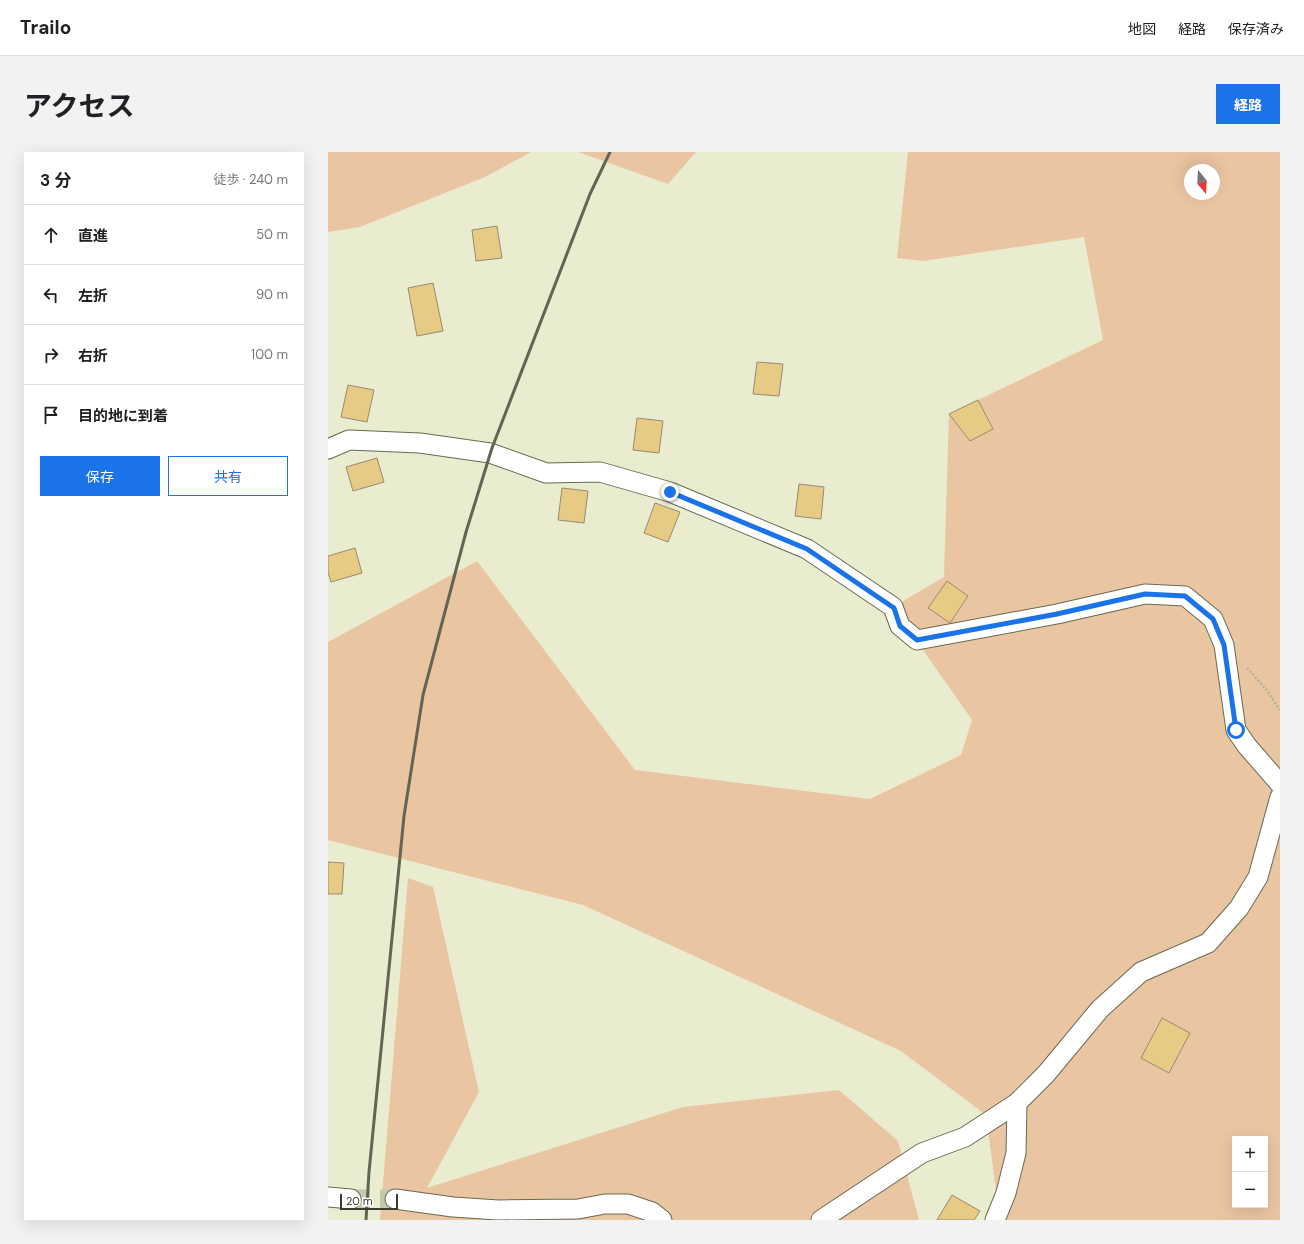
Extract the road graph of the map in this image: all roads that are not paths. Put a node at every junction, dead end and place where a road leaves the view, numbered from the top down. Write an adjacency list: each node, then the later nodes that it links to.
1 (328, 449): 2 (street)
2 (1280, 784)
3 (1280, 797): 4 (street)
4 (1017, 1103): 9 (street); 10 (street)
5 (328, 1197): 7 (street)
6 (395, 1198): 8 (street)
7 (351, 1199)
8 (662, 1220)
9 (821, 1220)
10 (995, 1220)

